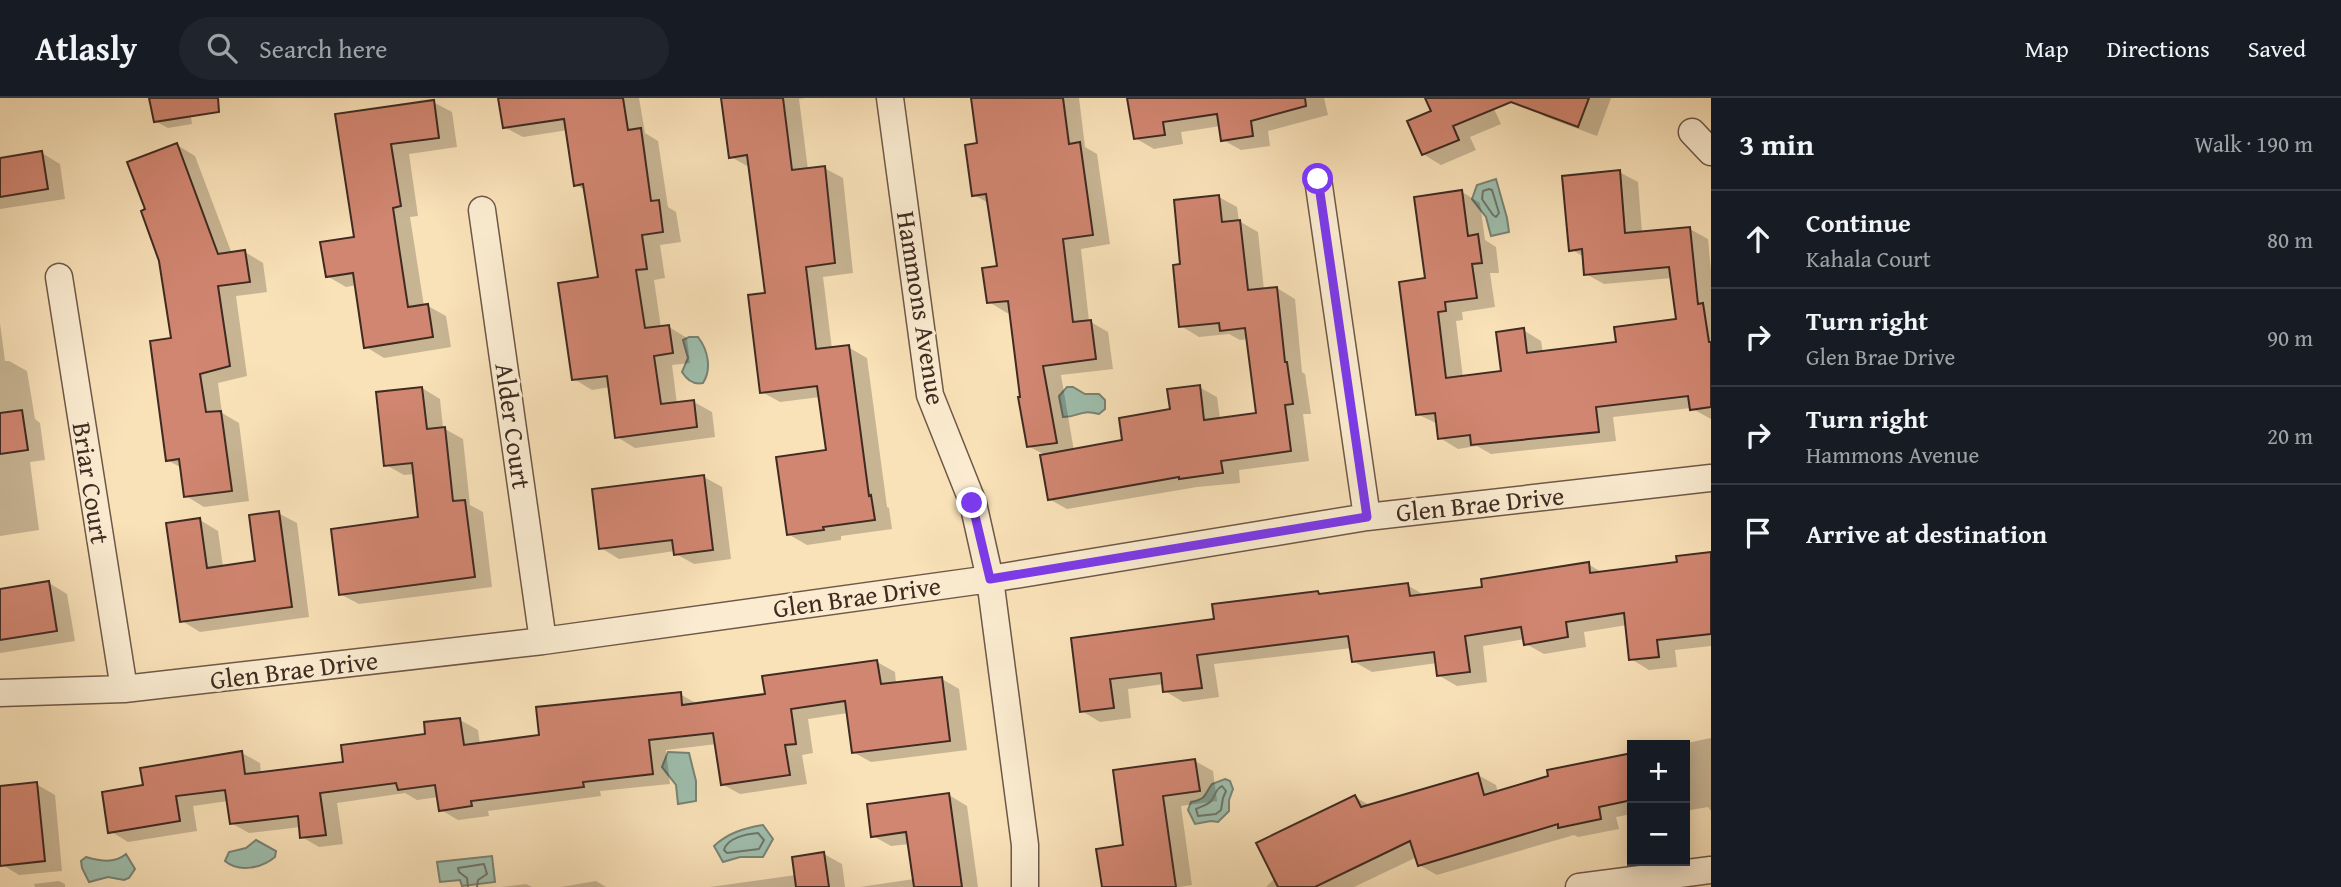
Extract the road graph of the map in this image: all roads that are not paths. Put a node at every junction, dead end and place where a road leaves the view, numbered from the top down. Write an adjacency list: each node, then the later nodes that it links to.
1 (890, 98): 9 (street, Hammons Avenue)
2 (1692, 132): 3 (street)
3 (1711, 152)
4 (1318, 179): 8 (street)
5 (482, 211): 10 (street, Alder Court)
6 (59, 276): 11 (street, Briar Court)
7 (1711, 478): 8 (street, Glen Brae Drive)
8 (1367, 517): 9 (street, Glen Brae Drive)
9 (990, 579): 10 (street, Glen Brae Drive); 14 (street, Hammons Avenue)
10 (543, 641): 11 (street, Glen Brae Drive)
11 (124, 689): 12 (street, Glen Brae Drive)
12 (0, 693)
13 (1711, 870): 15 (street)
14 (1025, 887)
15 (1579, 887)

